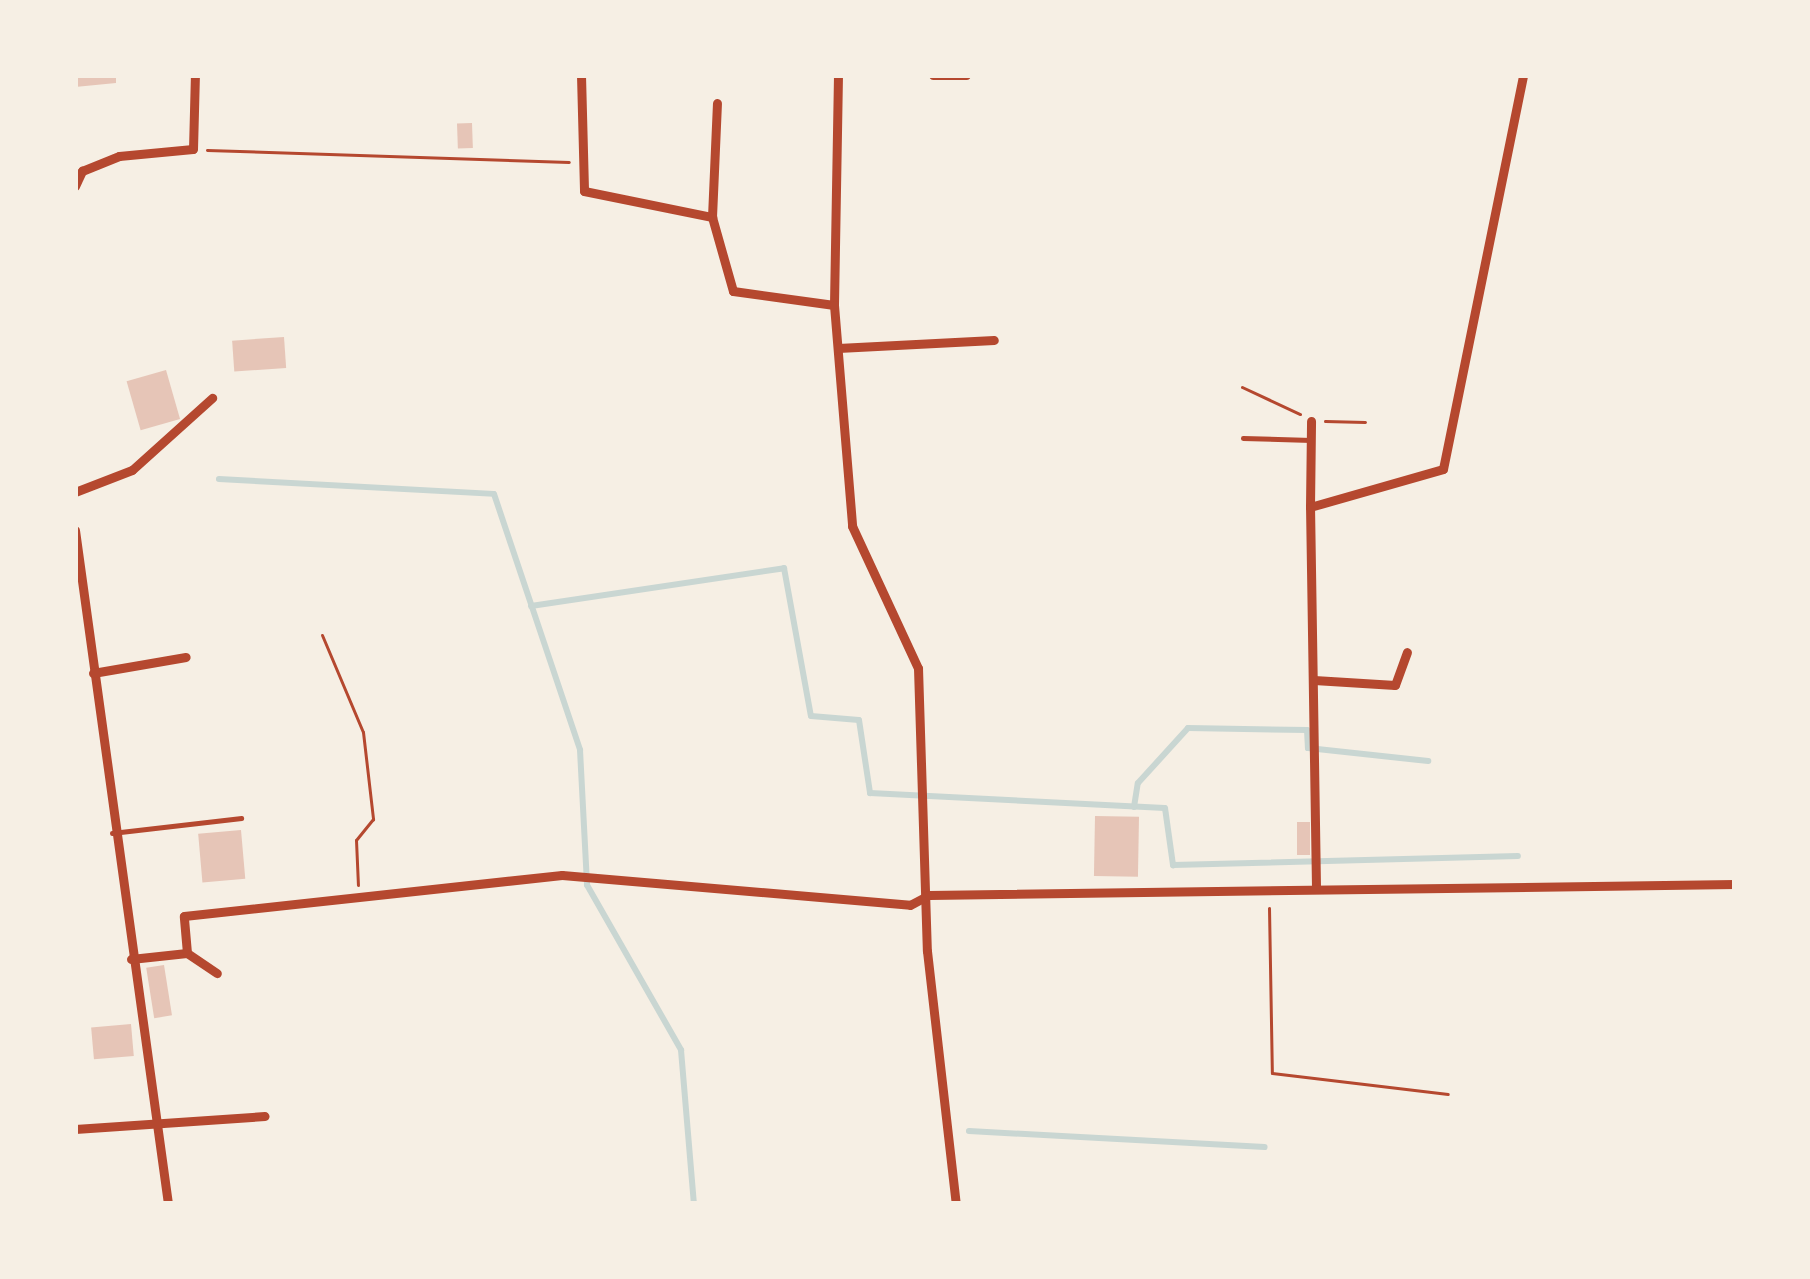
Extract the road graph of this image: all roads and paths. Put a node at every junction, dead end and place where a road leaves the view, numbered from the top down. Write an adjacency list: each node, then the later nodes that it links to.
1 (195, 75): 8 (street)
2 (581, 75): 9 (street)
3 (838, 75): 13 (street)
4 (934, 75): 5 (street)
5 (966, 75)
6 (1523, 75): 23 (street)
7 (718, 103): 12 (street)
8 (194, 149): 9 (path); 10 (street)
9 (579, 162): 12 (street)
10 (78, 171): 11 (street)
11 (75, 186)
12 (712, 217): 13 (street)
13 (834, 305): 15 (street)
14 (994, 340): 15 (street)
15 (838, 348): 36 (street)
16 (1242, 387): 18 (path)
17 (212, 398): 22 (street)
18 (1311, 421): 19 (path); 21 (street)
19 (1365, 422)
20 (1243, 439): 21 (lane)
21 (1311, 440): 23 (street)
22 (75, 492)
23 (1310, 508): 29 (street)
24 (75, 530): 28 (street)
25 (322, 635): 35 (path)
26 (1407, 652): 29 (street)
27 (186, 658): 28 (street)
28 (93, 673): 31 (street)
29 (1314, 680): 33 (street)
30 (242, 818): 31 (lane)
31 (112, 833): 38 (street)
32 (1735, 884): 33 (street)
33 (1316, 887): 34 (street)
34 (1269, 888): 36 (street); 40 (path)
35 (358, 892): 36 (street); 37 (street)
36 (929, 895): 45 (street)
37 (187, 953): 38 (street); 39 (street)
38 (130, 959): 42 (street)
39 (217, 974)
40 (1448, 1094)
41 (265, 1116): 42 (street)
42 (156, 1122): 43 (street); 44 (street)
43 (75, 1129)
44 (168, 1204)
45 (956, 1204)

